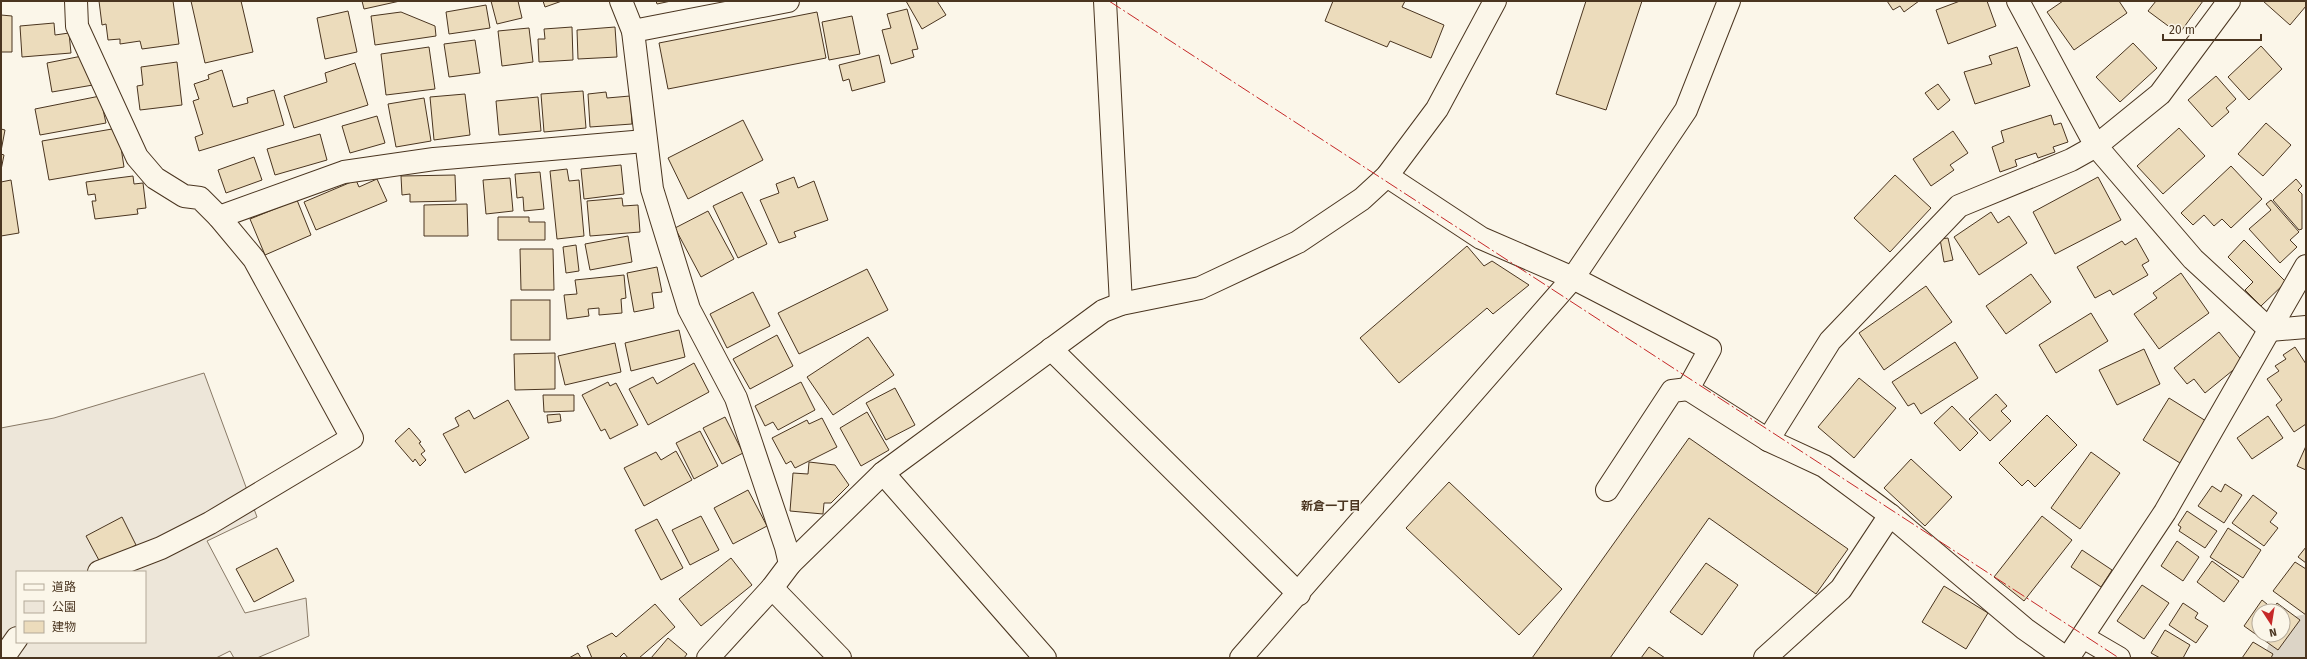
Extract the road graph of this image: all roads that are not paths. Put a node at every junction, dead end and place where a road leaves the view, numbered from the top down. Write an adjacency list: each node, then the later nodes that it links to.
1 (76, 1): 13 (street)
2 (621, 1): 9 (street)
3 (788, 1): 9 (street)
4 (1105, 1): 16 (street)
5 (1495, 1): 12 (street)
6 (1729, 1): 15 (street)
7 (2018, 1): 11 (street)
8 (2229, 1): 11 (street)
9 (633, 30): 10 (street)
10 (645, 141): 13 (street); 25 (street)
11 (2096, 146): 18 (street); 21 (street)
12 (1387, 176): 15 (street); 16 (street)
13 (219, 217): 26 (street)
14 (2306, 266): 18 (street)
15 (1573, 278): 20 (street); 28 (street)
16 (1121, 304): 19 (street)
17 (2306, 326): 18 (street)
18 (2270, 330): 29 (street)
19 (1051, 349): 22 (street); 28 (street)
20 (1688, 389): 21 (street); 23 (street)
21 (1768, 440): 24 (street)
22 (883, 474): 25 (street); 34 (street)
23 (1607, 490)
24 (1890, 515): 36 (street); 37 (street)
25 (790, 564): 27 (street)
26 (102, 571)
27 (772, 588): 32 (street); 33 (street)
28 (1299, 594): 35 (street)
29 (2083, 637): 37 (street); 38 (street)
30 (16, 639): 31 (street)
31 (3, 658)
32 (708, 658)
33 (840, 658)
34 (1045, 658)
35 (1241, 658)
36 (1765, 658)
37 (2067, 658)
38 (2119, 658)

